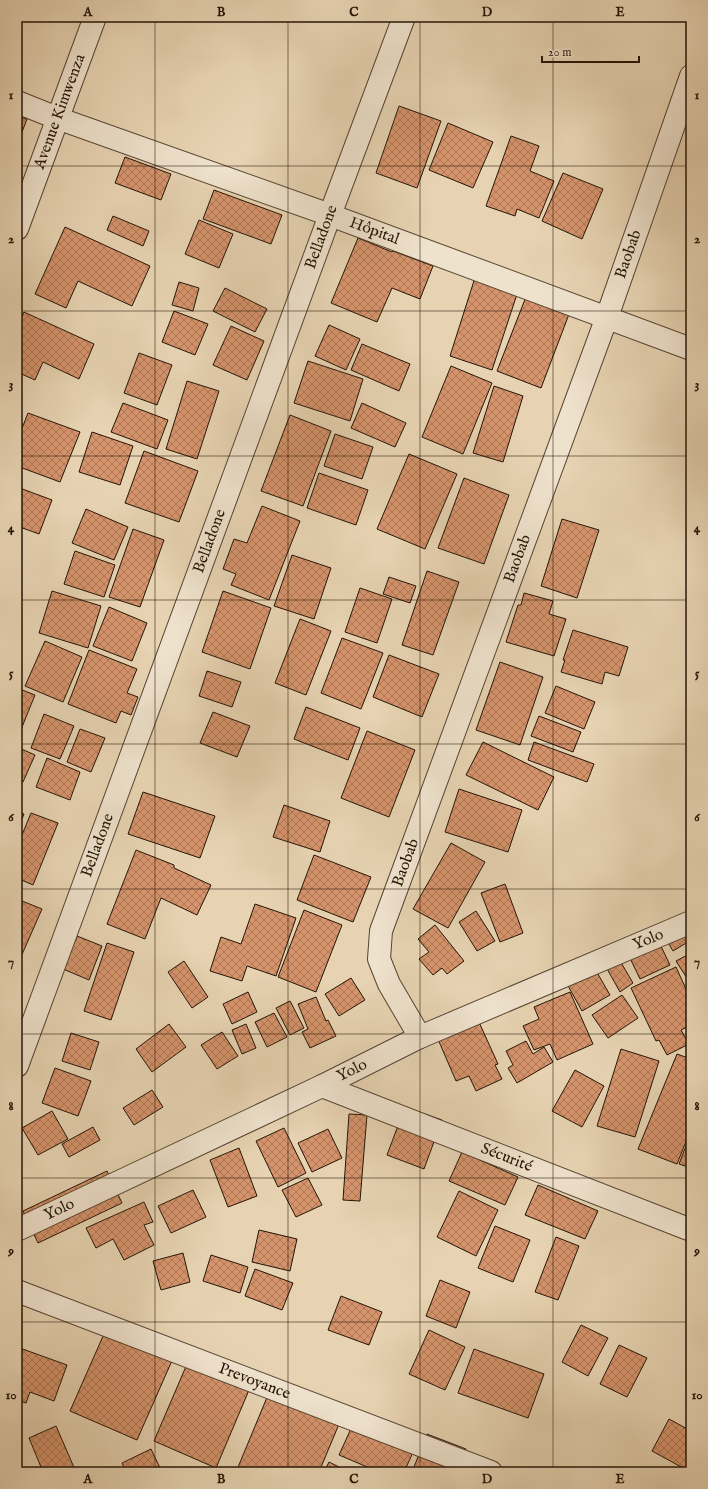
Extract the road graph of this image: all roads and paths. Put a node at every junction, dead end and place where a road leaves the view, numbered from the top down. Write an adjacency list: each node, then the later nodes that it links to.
1 (95, 17): 5 (street, Avenue Kimwenza)
2 (404, 17): 6 (street, Belladone)
3 (691, 76): 8 (street, Baobab)
4 (17, 102): 5 (street, Hôpital)
5 (57, 118): 6 (street, Hôpital); 7 (street, Avenue Kimwenza)
6 (330, 215): 8 (street, Hôpital); 12 (street, Belladone)
7 (17, 229)
8 (607, 317): 9 (street, Hôpital); 11 (street, Baobab)
9 (691, 349)
10 (691, 922): 11 (street, Yolo)
11 (420, 1037): 13 (street, Yolo)
12 (17, 1066)
13 (322, 1086): 14 (street, Yolo); 15 (street, Sécurité)
14 (17, 1230)
15 (691, 1230)
16 (17, 1291): 17 (street, Prevoyance)
17 (492, 1472)

